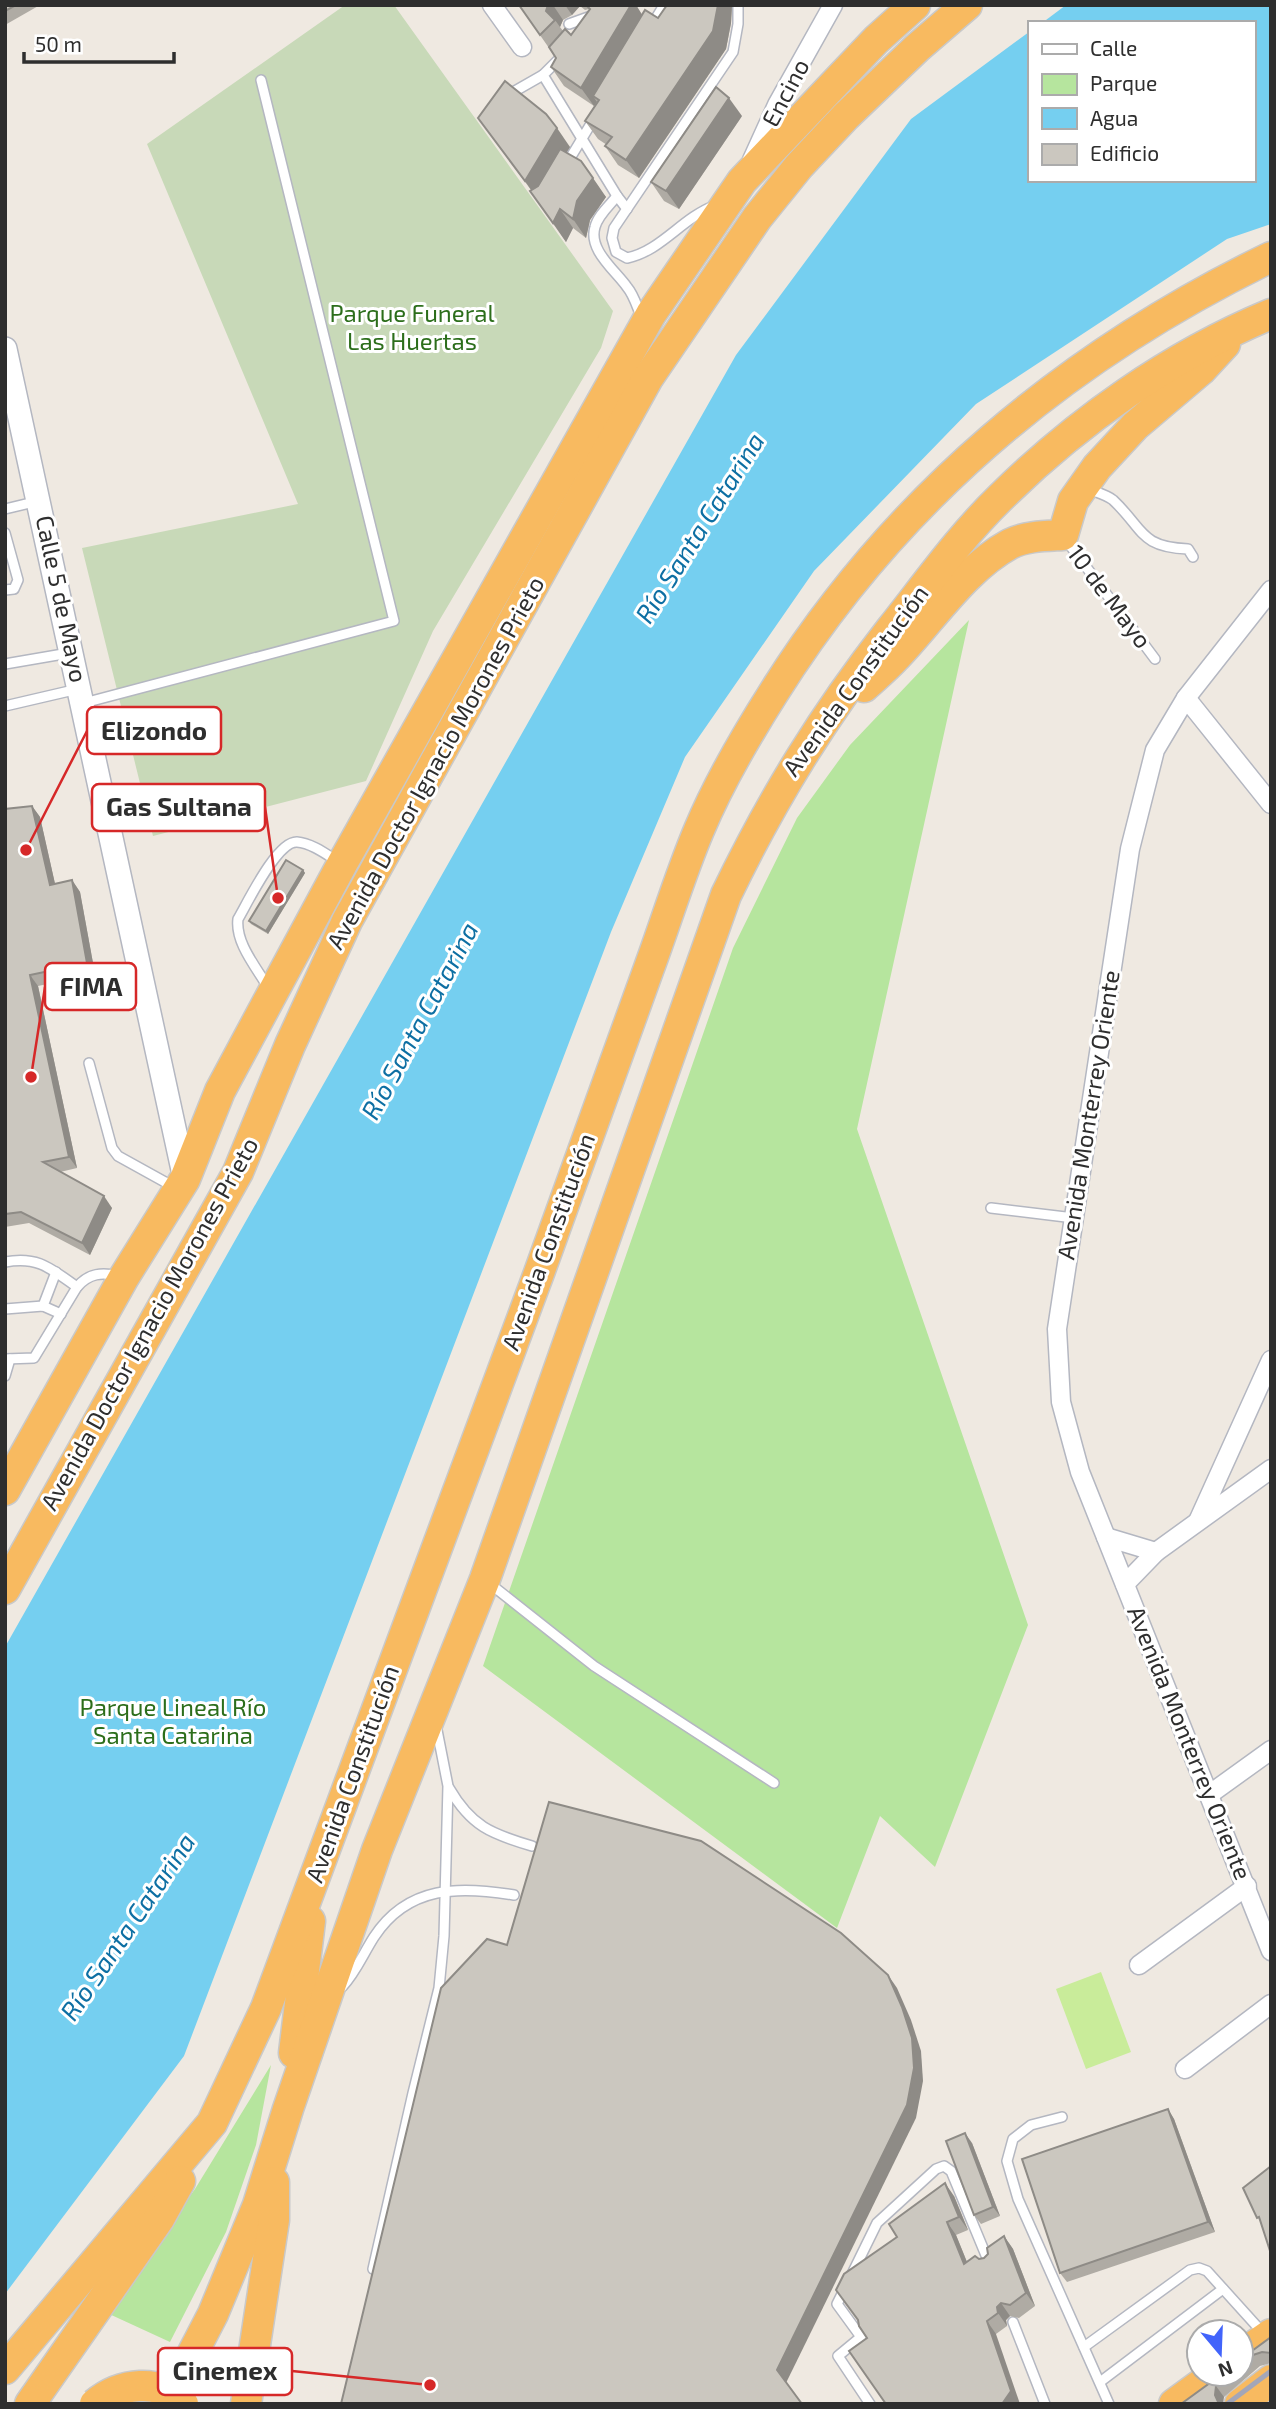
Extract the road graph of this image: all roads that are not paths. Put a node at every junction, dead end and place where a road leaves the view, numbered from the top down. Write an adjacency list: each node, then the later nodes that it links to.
1 (492, 5): 10 (street)
2 (664, 5): 9 (lane)
3 (738, 5): 20 (lane)
4 (833, 5): 18 (street, Encino)
5 (915, 5): 18 (highway, Avenida Doctor Ignacio Morones Prieto)
6 (967, 5): 66 (highway, Avenida Doctor Ignacio Morones Prieto)
7 (569, 24): 8 (lane)
8 (586, 30)
9 (643, 38)
10 (522, 47)
11 (569, 48): 12 (lane)
12 (543, 75): 14 (lane); 16 (lane)
13 (261, 80): 38 (lane)
14 (499, 100)
15 (603, 104): 16 (lane)
16 (582, 138): 17 (lane); 19 (lane)
17 (564, 169)
18 (736, 191): 20 (lane); 23 (highway, Avenida Doctor Ignacio Morones Prieto)
19 (617, 196): 20 (lane); 23 (lane)
20 (627, 209)
21 (1271, 257): 73 (highway, Avenida Constitución)
22 (1271, 314): 24 (highway, Avenida Constitución)
23 (645, 326): 43 (highway, Avenida Doctor Ignacio Morones Prieto)
24 (1242, 326): 27 (highway); 41 (highway, Avenida Constitución)
25 (5, 349): 26 (street, Calle 5 de Mayo)
26 (10, 388): 28 (street, Calle 5 de Mayo)
27 (1083, 487): 31 (highway); 32 (lane)
28 (39, 501): 29 (lane); 35 (street, Calle 5 de Mayo)
29 (5, 509)
30 (5, 533): 33 (lane)
31 (1063, 535): 36 (lane, 10 de Mayo); 41 (highway)
32 (1193, 556)
33 (5, 590)
34 (1271, 590): 39 (street, Avenida Monterrey Oriente)
35 (73, 652): 37 (lane); 38 (street, Calle 5 de Mayo)
36 (1155, 659)
37 (5, 664)
38 (82, 696): 40 (lane); 46 (street, Calle 5 de Mayo)
39 (1186, 698): 42 (street); 48 (street, Avenida Monterrey Oriente)
40 (5, 706)
41 (825, 717): 64 (highway, Avenida Constitución)
42 (1271, 804)
43 (342, 864): 44 (highway, Avenida Doctor Ignacio Morones Prieto); 44 (lane)
44 (271, 994): 46 (highway, Avenida Doctor Ignacio Morones Prieto)
45 (89, 1063): 46 (lane)
46 (182, 1184): 51 (highway, Avenida Doctor Ignacio Morones Prieto)
47 (991, 1208): 48 (lane)
48 (1074, 1219): 62 (street, Avenida Monterrey Oriente)
49 (5, 1262): 50 (lane)
50 (56, 1272): 52 (lane); 53 (lane)
51 (124, 1277): 52 (lane); 60 (highway, Avenida Doctor Ignacio Morones Prieto)
52 (77, 1287): 55 (lane)
53 (43, 1306): 54 (lane); 55 (lane)
54 (5, 1309)
55 (61, 1314): 56 (lane)
56 (8, 1359): 58 (lane)
57 (1271, 1360): 61 (street)
58 (5, 1376)
59 (1271, 1469): 61 (street)
60 (5, 1490)
61 (1199, 1521): 63 (street)
62 (1106, 1537): 63 (street); 65 (street, Avenida Monterrey Oriente)
63 (1156, 1552): 65 (street)
64 (485, 1579): 67 (highway, Avenida Constitución); 69 (lane)
65 (1125, 1584): 71 (street, Avenida Monterrey Oriente)
66 (5, 1589)
67 (433, 1707): 70 (lane); 80 (highway, Avenida Constitución)
68 (1271, 1750): 71 (street)
69 (774, 1783)
70 (448, 1786): 72 (lane); 75 (lane)
71 (1210, 1794): 74 (street, Avenida Monterrey Oriente)
72 (532, 1846)
73 (316, 1874): 82 (highway); 84 (highway, Avenida Constitución)
74 (1247, 1886): 77 (street, Avenida Monterrey Oriente); 78 (street)
75 (444, 1890): 76 (lane); 80 (lane); 87 (lane)
76 (514, 1895)
77 (1271, 1951)
78 (1139, 1965)
79 (1271, 2004): 81 (street)
80 (323, 2006): 82 (highway, Avenida Constitución)
81 (1185, 2069)
82 (288, 2109): 85 (highway, Avenida Constitución)
83 (1062, 2117): 91 (lane)
84 (212, 2123): 92 (highway, Avenida Constitución); 96 (highway)
85 (275, 2149): 98 (highway, Avenida Constitución); 100 (highway)
86 (990, 2265): 101 (lane)
87 (371, 2280)
88 (1223, 2288): 90 (lane); 91 (lane); 94 (lane)
89 (1013, 2322): 102 (lane)
90 (1269, 2335)
91 (1084, 2347): 94 (lane)
92 (5, 2369)
93 (1271, 2380): 105 (highway)
94 (1100, 2382): 103 (lane)
95 (1196, 2388): 104 (highway)
96 (30, 2404)
97 (95, 2404): 99 (highway, bridge)
98 (161, 2404)
99 (183, 2404)
100 (246, 2404)
101 (870, 2404)
102 (1045, 2404)
103 (1110, 2404)
104 (1174, 2404)
105 (1240, 2404)

